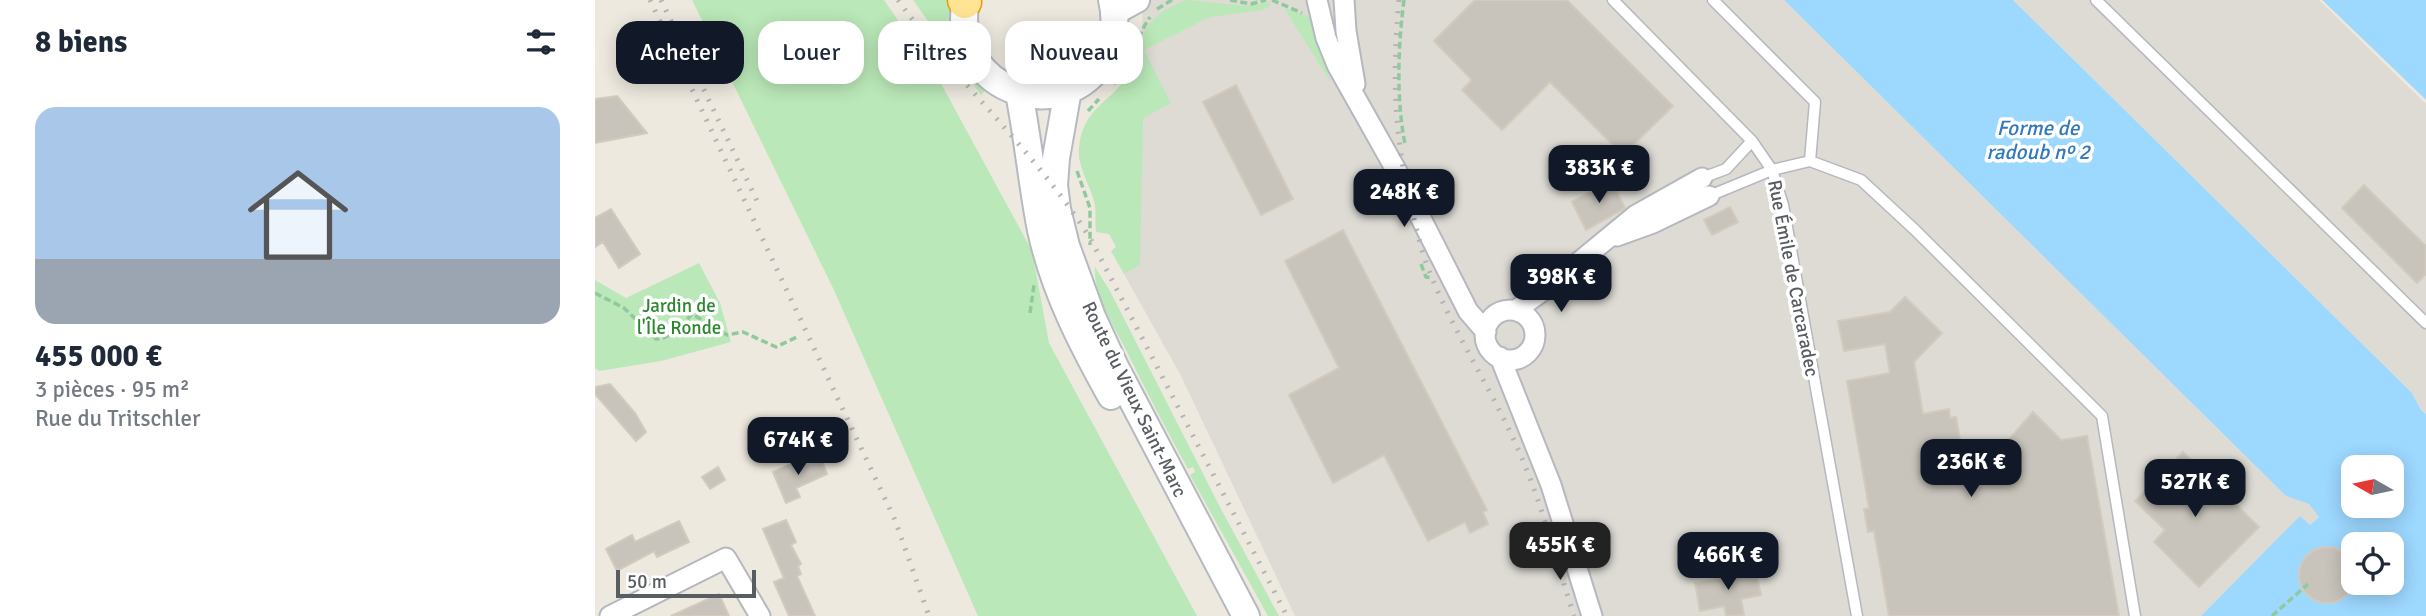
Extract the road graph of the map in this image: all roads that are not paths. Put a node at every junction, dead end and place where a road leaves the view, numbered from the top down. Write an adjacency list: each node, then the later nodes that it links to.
1 (1317, 0): 10 (street)
2 (1344, 0): 10 (street)
3 (1613, 0): 11 (lane, Rue Émile de Carcaradec)
4 (1713, 0): 12 (lane)
5 (2096, 0): 18 (lane)
6 (965, 1): 9 (main road)
7 (1121, 4): 8 (main road)
8 (1068, 90): 9 (main road); 27 (main road, Route du Vieux Saint-Marc)
9 (1019, 93): 26 (main road, Route du Vieux Saint-Marc)
10 (1357, 99): 16 (street)
11 (1752, 141): 13 (lane, Rue Émile de Carcaradec); 14 (lane)
12 (1810, 161): 13 (lane); 30 (lane)
13 (1772, 170): 14 (lane); 29 (lane, Rue Émile de Carcaradec)
14 (1705, 187): 15 (street)
15 (1551, 285): 17 (street); 19 (street)
16 (1459, 293): 17 (street); 20 (street)
17 (1507, 312): 19 (street); 20 (street)
18 (2426, 323)
19 (1534, 327): 21 (street)
20 (1486, 331): 22 (street)
21 (1528, 352): 22 (street); 23 (street)
22 (1500, 357): 23 (street)
23 (1525, 418): 28 (street)
24 (610, 616): 25 (street)
25 (760, 616)
26 (1231, 616)
27 (1246, 616)
28 (1593, 616)
29 (1857, 616)
30 (2135, 616)

